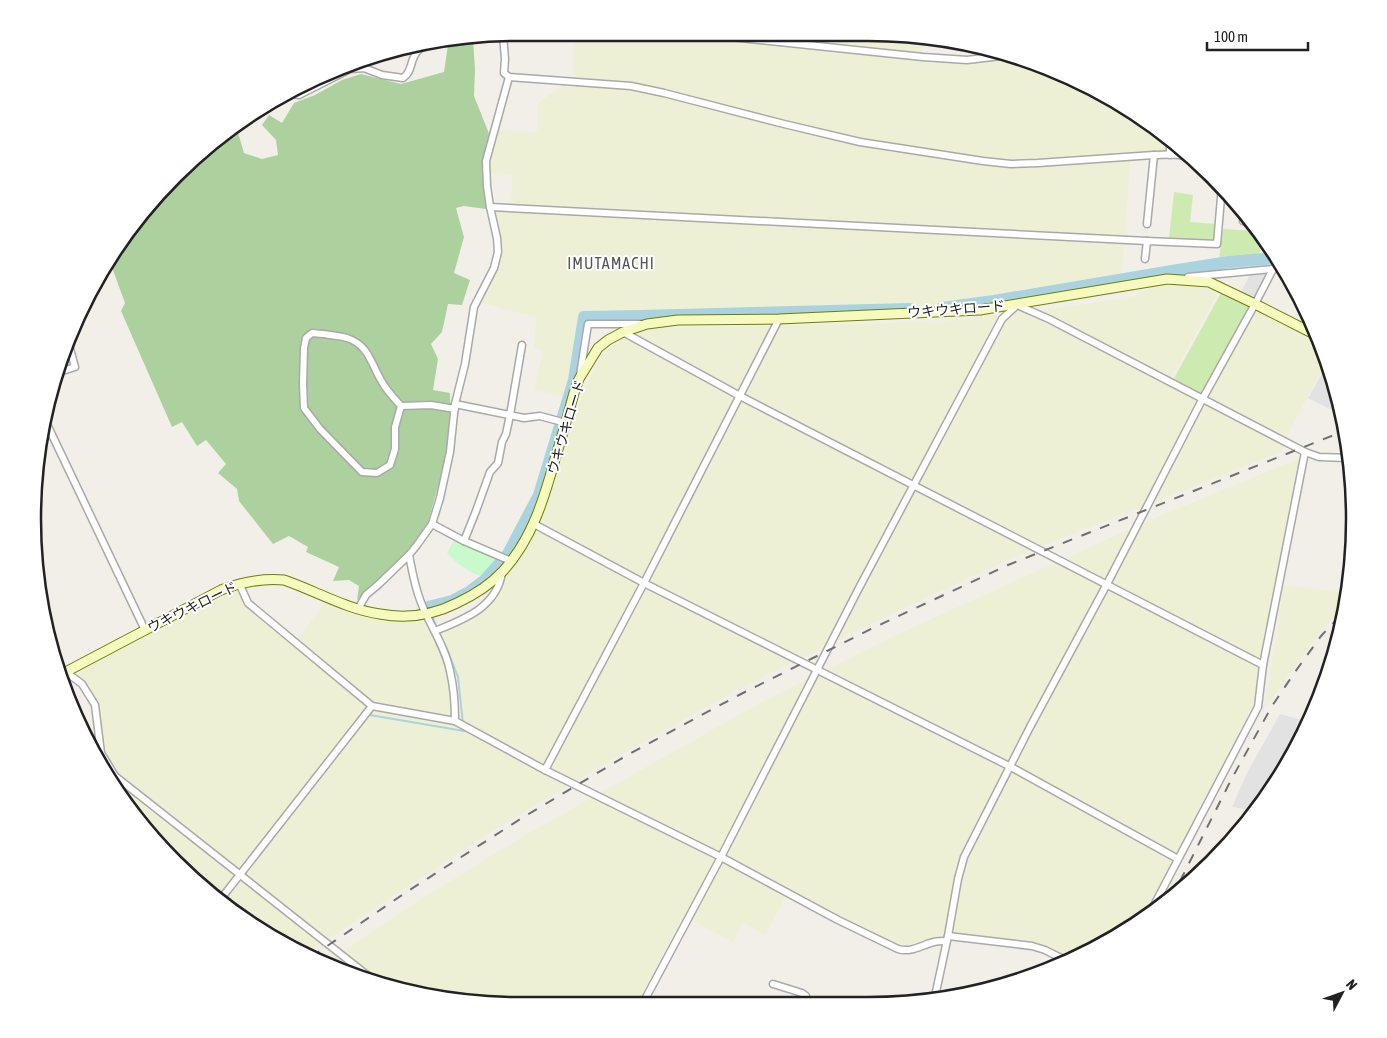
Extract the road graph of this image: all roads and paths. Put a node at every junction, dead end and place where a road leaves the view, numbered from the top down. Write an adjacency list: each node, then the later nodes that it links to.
1 (504, 41): 6 (street)
2 (769, 41): 4 (street)
3 (416, 53): 5 (street)
4 (989, 57)
5 (362, 68)
6 (509, 77): 8 (street); 12 (street)
7 (1170, 149): 9 (street)
8 (1154, 155): 9 (street); 13 (street)
9 (1170, 155): 10 (street)
10 (1178, 156)
11 (1221, 197): 14 (street)
12 (490, 207): 14 (street); 31 (street)
13 (1147, 224)
14 (1147, 241): 15 (street)
15 (1145, 259)
16 (1273, 269): 17 (street); 19 (street)
17 (1166, 280): 18 (street, ウキウキロード); 19 (street, ウキウキロード)
18 (1017, 304): 20 (street, ウキウキロード); 29 (street); 37 (street)
19 (1255, 304): 22 (street, ウキウキロード); 29 (street)
20 (779, 319): 21 (street, ウキウキロード); 28 (street)
21 (647, 324): 23 (street, ウキウキロード); 27 (street)
22 (1306, 330)
23 (622, 332): 27 (street, ウキウキロード); 28 (street)
24 (522, 345): 32 (street)
25 (71, 354): 26 (street)
26 (65, 370)
27 (580, 378): 33 (street, ウキウキロード)
28 (740, 396): 37 (street); 45 (street)
29 (1203, 398): 35 (street); 46 (street)
30 (401, 406): 30 (street); 31 (street)
31 (455, 407): 32 (street); 38 (street)
32 (510, 416): 33 (street); 40 (street)
33 (566, 423): 39 (street, ウキウキロード)
34 (49, 430): 49 (street)
35 (1305, 452): 36 (street); 51 (street)
36 (1342, 458)
37 (914, 485): 46 (street); 52 (street)
38 (432, 524): 40 (street); 41 (street)
39 (534, 524): 42 (street, ウキウキロード); 45 (street)
40 (464, 541): 42 (street)
41 (409, 555): 47 (street); 48 (street)
42 (511, 561): 43 (street, ウキウキロード)
43 (502, 572): 48 (street, ウキウキロード); 50 (street)
44 (239, 583): 47 (street, ウキウキロード); 49 (street, ウキウキロード); 55 (street)
45 (644, 584): 52 (street); 59 (street)
46 (1107, 584): 51 (street); 58 (street)
47 (358, 609): 48 (street, ウキウキロード)
48 (426, 614): 50 (street)
49 (145, 630): 53 (street, ウキウキロード)
50 (435, 631): 56 (street)
51 (1263, 665): 62 (street)
52 (816, 671): 58 (street); 61 (street)
53 (67, 672)
54 (69, 677): 57 (street)
55 (372, 706): 56 (street); 63 (street)
56 (455, 721): 59 (street)
57 (101, 749)
58 (1010, 768): 62 (street); 66 (street)
59 (545, 770): 61 (street)
60 (118, 777): 63 (street)
61 (721, 858): 66 (street); 71 (street)
62 (1178, 858): 65 (street)
63 (240, 875): 64 (street); 68 (street)
64 (224, 895)
65 (1157, 899)
66 (947, 938): 67 (street); 70 (street)
67 (1058, 957)
68 (359, 969)
69 (773, 984): 72 (street)
70 (936, 992)
71 (646, 997)
72 (806, 997)

